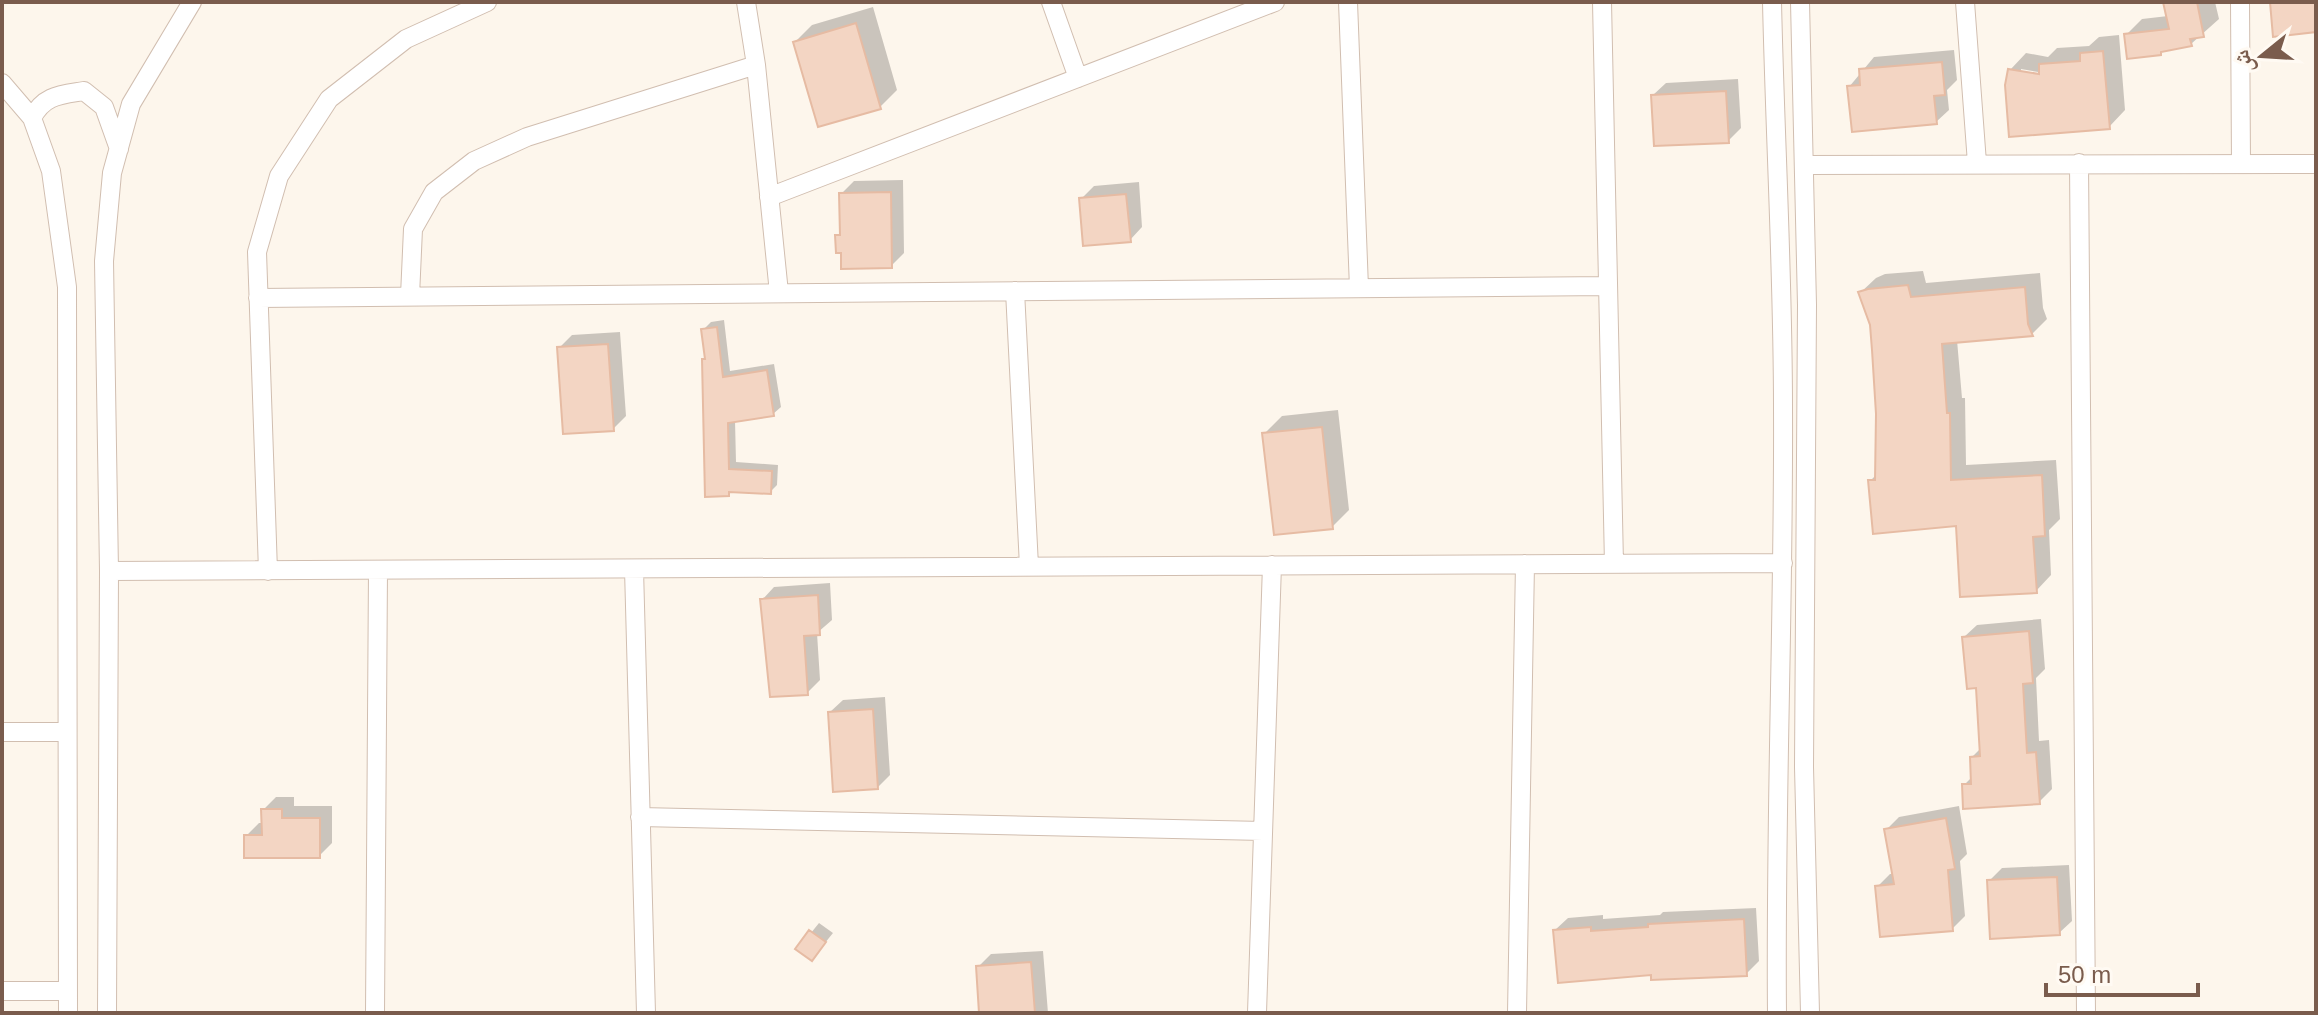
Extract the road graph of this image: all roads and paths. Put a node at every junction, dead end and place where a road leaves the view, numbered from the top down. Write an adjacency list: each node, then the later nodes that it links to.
1 (192, 2): 16 (street)
2 (487, 2): 28 (street)
3 (746, 2): 12 (street)
4 (1051, 2): 13 (street)
5 (1275, 2): 13 (street)
6 (1348, 2): 24 (street)
7 (1602, 2): 23 (street)
8 (1772, 2): 29 (street)
9 (1800, 2): 21 (street)
10 (1965, 2): 17 (street)
11 (2240, 2): 19 (street)
12 (756, 65): 22 (street); 27 (street)
13 (1078, 78): 22 (street)
14 (2, 83): 15 (street)
15 (32, 118): 16 (street); 39 (street)
16 (119, 149): 36 (street)
17 (1977, 163): 18 (street); 21 (street)
18 (2079, 163): 19 (street); 52 (street)
19 (2241, 164): 20 (street)
20 (2316, 164)
21 (1805, 165): 51 (street)
22 (769, 197): 26 (street)
23 (1608, 286): 24 (street); 31 (street)
24 (1359, 288): 25 (street)
25 (1015, 291): 26 (street); 33 (street)
26 (779, 293): 27 (street)
27 (410, 296): 28 (street)
28 (258, 298): 37 (street)
29 (1783, 563): 31 (street); 50 (street)
30 (1525, 564): 31 (street); 32 (street); 49 (street)
31 (1614, 564)
32 (1272, 565): 33 (street); 41 (street)
33 (1029, 566): 34 (street)
34 (634, 569): 35 (street); 40 (street)
35 (378, 570): 37 (street); 46 (street)
36 (109, 571): 37 (street); 45 (street)
37 (268, 571)
38 (2, 732): 39 (street)
39 (67, 732): 43 (street)
40 (640, 817): 41 (street); 47 (street)
41 (1263, 831): 48 (street)
42 (2, 991): 43 (street)
43 (68, 991): 44 (street)
44 (68, 1013)
45 (107, 1013)
46 (375, 1013)
47 (646, 1013)
48 (1257, 1013)
49 (1517, 1013)
50 (1777, 1013)
51 (1810, 1013)
52 (2086, 1013)

